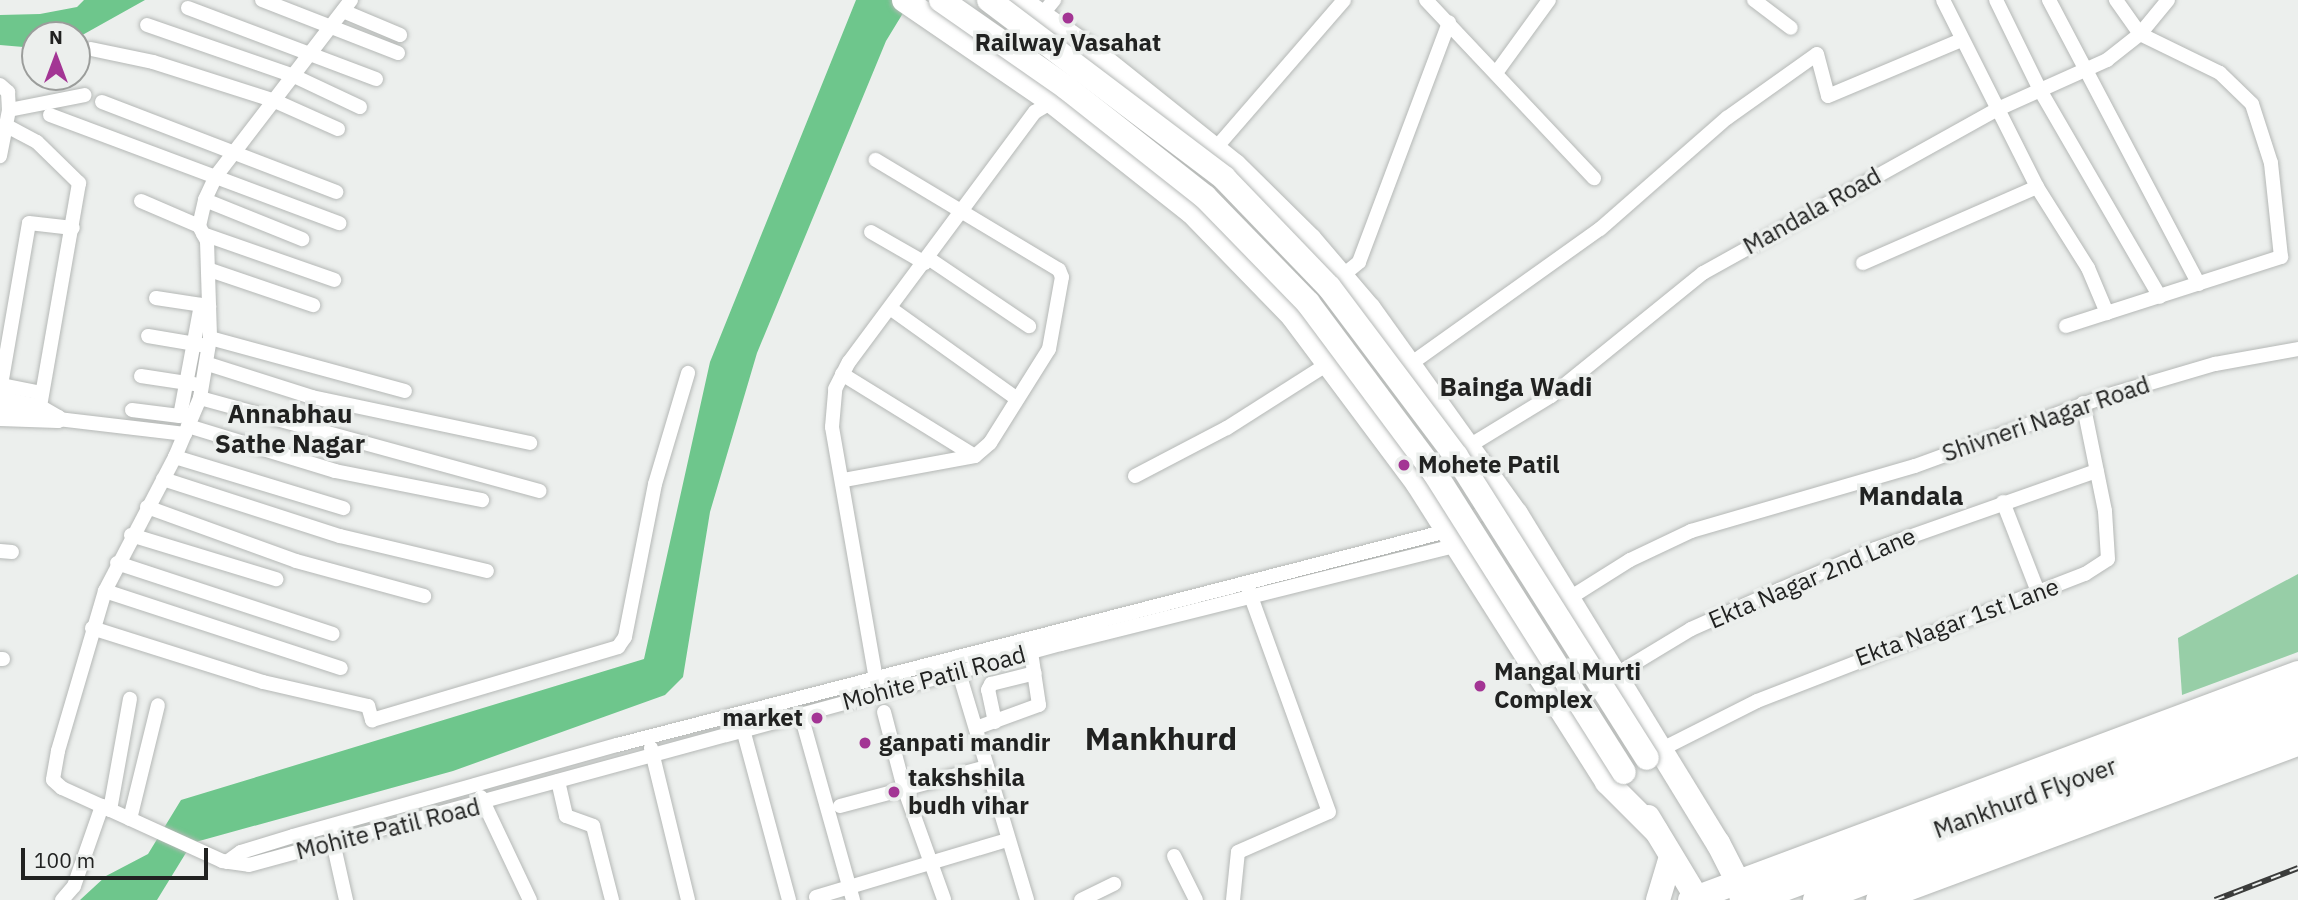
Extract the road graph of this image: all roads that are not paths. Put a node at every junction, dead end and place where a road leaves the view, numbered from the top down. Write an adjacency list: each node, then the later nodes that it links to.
1 (262, 0): 20 (street)
2 (904, 0): 38 (highway)
3 (941, 0): 163 (highway, bridge)
4 (989, 0): 150 (highway, bridge)
5 (1018, 0): 17 (highway)
6 (1344, 0): 46 (street)
7 (1426, 0): 18 (street)
8 (1549, 0): 30 (street)
9 (1754, 0): 21 (street)
10 (1943, 0): 24 (street)
11 (1996, 0): 34 (street)
12 (2049, 0): 29 (street)
13 (2116, 0): 22 (street)
14 (2168, 0): 22 (street, Mandala Road)
15 (347, 5): 20 (street); 23 (street)
16 (188, 8): 26 (street)
17 (1047, 8): 28 (highway)
18 (1449, 22): 30 (street); 65 (street)
19 (147, 25): 31 (street)
20 (332, 26): 26 (street); 27 (street)
21 (1791, 28)
22 (2140, 34): 29 (street, Mandala Road); 67 (street)
23 (400, 35)
24 (1961, 40): 40 (street); 82 (street)
25 (91, 49): 36 (street)
26 (313, 52): 31 (street); 32 (street)
27 (398, 53)
28 (1095, 54): 38 (street); 46 (highway)
29 (2084, 70): 34 (street, Mandala Road); 67 (street)
30 (1496, 73): 51 (street)
31 (294, 76): 36 (street); 39 (street)
32 (376, 79)
33 (0, 85): 41 (street)
34 (2040, 90): 40 (street, Mandala Road); 68 (street)
35 (85, 95): 41 (street)
36 (275, 101): 44 (street); 47 (street)
37 (102, 102): 47 (street)
38 (1053, 102): 56 (street); 80 (highway)
39 (360, 107)
40 (1998, 109): 52 (street); 100 (street, Mandala Road)
41 (9, 110): 43 (street)
42 (50, 114): 50 (street)
43 (5, 125): 45 (street); 58 (street)
44 (338, 129)
45 (1, 141): 48 (street)
46 (1215, 149): 65 (highway)
47 (236, 151): 50 (street); 53 (street)
48 (0, 156)
49 (876, 160): 56 (street)
50 (216, 176): 54 (street); 57 (street)
51 (1594, 178)
52 (2037, 187): 63 (street); 73 (street)
53 (337, 191)
54 (205, 200): 59 (street); 61 (street)
55 (141, 201): 59 (street)
56 (963, 212): 62 (street); 89 (street)
57 (339, 223)
58 (73, 228): 92 (street); 92 (street)
59 (201, 230): 64 (street); 66 (street)
60 (871, 232): 62 (street)
61 (302, 239)
62 (926, 260): 72 (street); 74 (street)
63 (1863, 263)
64 (210, 270): 70 (street); 71 (street)
65 (1342, 276): 82 (highway)
66 (334, 280)
67 (2199, 284): 68 (street)
68 (2160, 297): 73 (street)
69 (156, 298): 71 (street)
70 (313, 305)
71 (206, 306): 77 (street); 78 (street)
72 (890, 308): 84 (street); 89 (street)
73 (2107, 313): 75 (street)
74 (1029, 326)
75 (2066, 326)
76 (148, 336): 78 (street)
77 (210, 342): 78 (street); 81 (street); 87 (street)
78 (194, 344): 86 (street)
79 (2298, 349): 91 (street, Shivneri Nagar Road)
80 (1329, 362): 104 (street); 114 (highway)
81 (208, 364): 88 (street); 99 (street)
82 (1409, 365): 100 (highway)
83 (688, 373): 126 (street)
84 (842, 374): 101 (street); 106 (street)
85 (141, 376): 86 (street)
86 (187, 383): 88 (street); 94 (street)
87 (405, 391)
88 (201, 392): 98 (street); 107 (street)
89 (1017, 399): 101 (street)
90 (0, 400): 92 (street)
91 (2083, 403): 103 (street, Ekta Nagar 1st Lane); 123 (street, Shivneri Nagar Road)
92 (40, 408): 95 (street); 96 (street)
93 (132, 410): 94 (street)
94 (161, 414): 97 (street)
95 (0, 417)
96 (58, 419): 97 (street)
97 (159, 430): 98 (street)
98 (187, 430): 102 (street); 108 (street)
99 (530, 443)
100 (1469, 446): 112 (highway)
101 (975, 456): 106 (street)
102 (175, 457): 105 (street); 111 (street)
103 (2096, 471): 109 (street, Ekta Nagar 2nd Lane); 120 (street, Ekta Nagar 1st Lane)
104 (1135, 476)
105 (163, 479): 110 (street); 116 (street)
106 (844, 480): 135 (street)
107 (539, 491)
108 (482, 500)
109 (2003, 502): 120 (street); 134 (street, Ekta Nagar 2nd Lane)
110 (147, 507): 113 (street); 121 (street)
111 (343, 508)
112 (1511, 508): 114 (street, Mohite Patil Road); 123 (highway)
113 (131, 534): 115 (street); 117 (street)
114 (1452, 539): 118 (street); 122 (street, Mohite Patil Road); 163 (highway)
115 (117, 564): 119 (street); 127 (street)
116 (487, 571)
117 (276, 579)
118 (1246, 582): 122 (street); 124 (street)
119 (105, 592): 126 (street); 131 (street)
120 (2038, 592): 150 (street, Ekta Nagar 1st Lane)
121 (424, 596)
122 (1251, 598): 125 (street, Mohite Patil Road); 188 (street)
123 (1567, 599): 134 (highway)
124 (1166, 603): 125 (street); 128 (street)
125 (1170, 618): 128 (street, Mohite Patil Road)
126 (92, 628): 159 (street)
127 (333, 634)
128 (1049, 640): 129 (street, Mohite Patil Road); 130 (street)
129 (1031, 652): 130 (street, Mohite Patil Road); 132 (street)
130 (956, 665): 135 (street); 136 (street, Mohite Patil Road); 145 (street)
131 (341, 668)
132 (1035, 673): 144 (street); 144 (street)
133 (2298, 673): 175 (highway)
134 (1615, 675): 150 (highway)
135 (876, 678): 136 (street); 141 (street)
136 (878, 694): 142 (street, Mohite Patil Road)
137 (2298, 696): 175 (highway, Mankhurd Flyover)
138 (131, 699): 159 (street)
139 (158, 705): 161 (street)
140 (884, 712): 156 (street)
141 (738, 714): 146 (street); 147 (street)
142 (801, 715): 146 (street, Mohite Patil Road); 174 (street)
143 (2298, 720): 190 (highway, Mankhurd Flyover)
144 (995, 722): 145 (street)
145 (976, 728): 153 (street)
146 (743, 730): 151 (street, Mohite Patil Road); 184 (street)
147 (648, 737): 149 (street); 151 (street)
148 (2298, 744): 191 (highway)
149 (610, 747): 152 (street); 155 (street)
150 (1655, 754): 175 (highway)
151 (653, 755): 152 (street, Mohite Patil Road); 183 (street)
152 (615, 765): 154 (street, Mohite Patil Road)
153 (987, 767): 156 (street); 166 (street)
154 (558, 781): 157 (street, Mohite Patil Road); 182 (street)
155 (477, 784): 157 (street); 160 (street)
156 (904, 788): 158 (street); 172 (street)
157 (484, 804): 164 (street, Mohite Patil Road); 181 (street)
158 (840, 806)
159 (106, 808): 161 (street); 179 (street)
160 (363, 816): 162 (street); 164 (street)
161 (131, 819): 171 (street)
162 (329, 826): 165 (street); 167 (street)
163 (1656, 831): 170 (highway)
164 (368, 832): 167 (street, Mohite Patil Road)
165 (295, 835): 168 (street); 171 (street)
166 (1007, 840): 172 (street); 185 (street)
167 (334, 842): 168 (street, Mohite Patil Road); 180 (street)
168 (300, 851): 171 (street, Mohite Patil Road)
169 (1174, 856): 187 (street)
170 (1670, 860): 178 (highway); 189 (highway)
171 (227, 862)
172 (931, 862): 174 (street); 177 (street)
173 (1114, 884): 186 (street)
174 (851, 893): 176 (street)
175 (1744, 894): 178 (highway)
176 (816, 897)
177 (944, 899)
178 (1694, 899)
179 (62, 900)
180 (346, 900)
181 (530, 900)
182 (612, 900)
183 (688, 900)
184 (789, 900)
185 (1027, 900)
186 (1081, 900)
187 (1196, 900)
188 (1233, 900)
189 (1658, 900)
190 (1816, 900)
191 (1878, 900)

